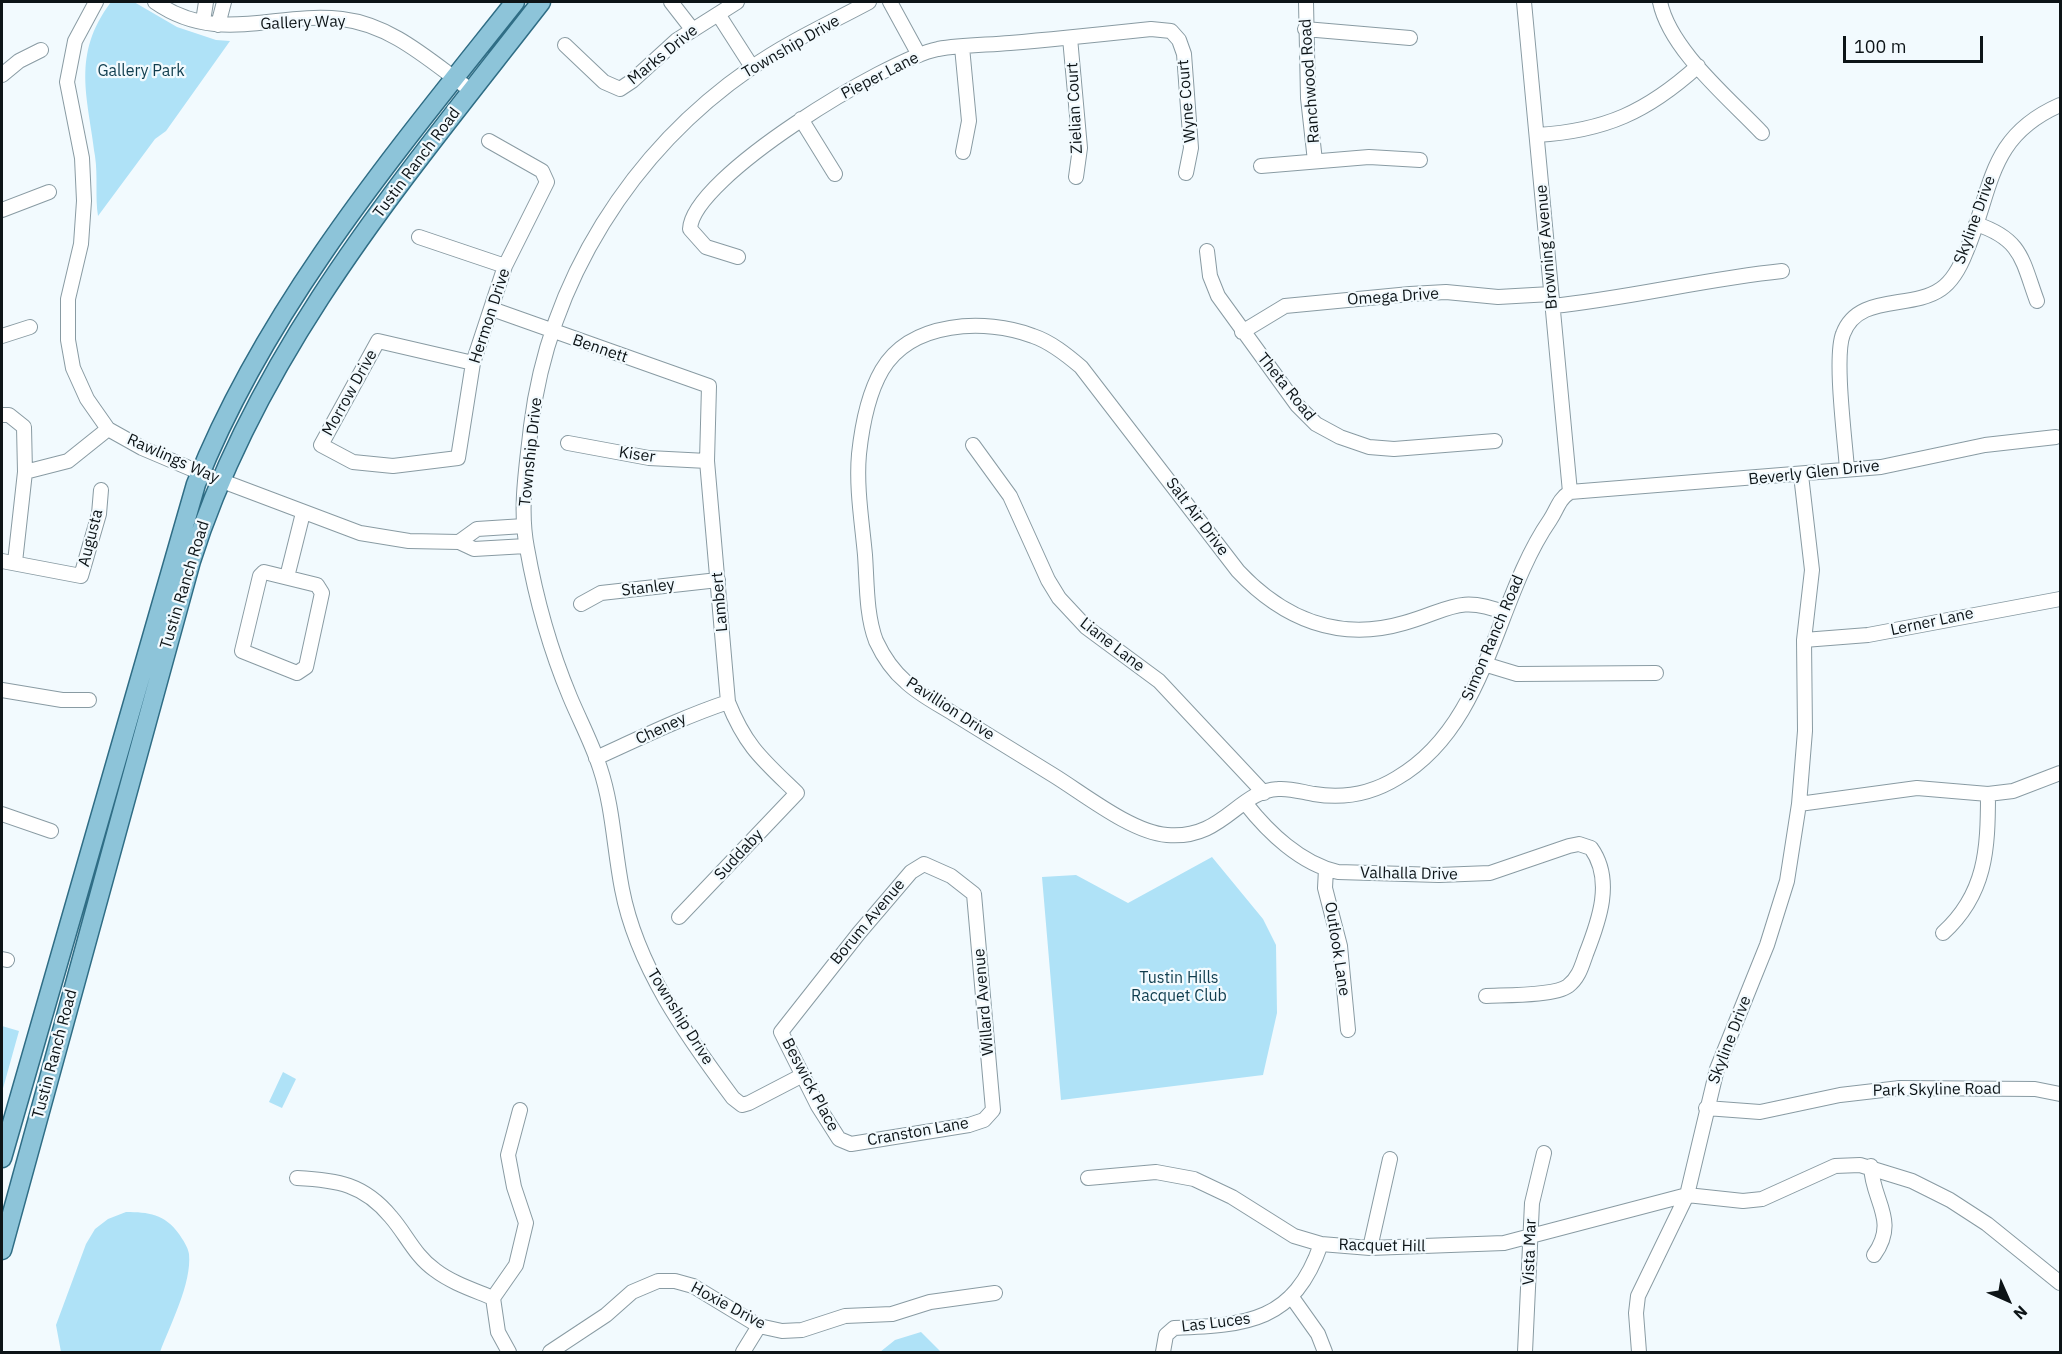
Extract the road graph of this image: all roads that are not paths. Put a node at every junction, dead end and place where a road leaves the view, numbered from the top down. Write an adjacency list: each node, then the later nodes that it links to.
1 (96, 2): 62 (street, Rawlings Way)
2 (155, 2): 15 (street, Gallery Way)
3 (206, 2): 15 (street)
4 (224, 2): 16 (street)
5 (515, 2): 29 (main road, Tustin Ranch Road)
6 (541, 2): 30 (main road, Tustin Ranch Road)
7 (671, 2): 17 (street)
8 (736, 2): 14 (street, Marks Drive)
9 (869, 2): 27 (street, Township Drive)
10 (890, 2): 25 (street)
11 (1306, 2): 18 (street, Ranchwood Road)
12 (1524, 2): 34 (street, Browning Avenue)
13 (1660, 2): 26 (street)
14 (718, 14): 17 (street, Marks Drive); 27 (street)
15 (203, 21): 16 (street, Gallery Way)
16 (219, 25): 29 (street, Gallery Way)
17 (692, 29): 22 (street, Marks Drive)
18 (1305, 29): 21 (street); 37 (street, Ranchwood Road)
19 (1171, 32): 20 (street, Pieper Lane); 40 (street, Wyne Court)
20 (1070, 38): 23 (street, Pieper Lane); 42 (street, Zielian Court)
21 (1410, 38)
22 (564, 45)
23 (962, 47): 25 (street, Pieper Lane); 36 (street)
24 (41, 50): 28 (street)
25 (919, 55): 32 (street, Pieper Lane)
26 (1698, 66): 33 (street); 34 (street)
27 (752, 67): 55 (street, Township Drive)
28 (2, 75)
29 (454, 78): 30 (street, Gallery Way); 71 (main road, Tustin Ranch Road)
30 (472, 91): 73 (main road, Tustin Ranch Road)
31 (2061, 105): 45 (street, Skyline Drive)
32 (801, 119): 41 (street); 48 (street, Pieper Lane)
33 (1762, 134)
34 (1537, 135): 51 (street, Browning Avenue)
35 (489, 141): 49 (street, Hermon Drive)
36 (963, 153)
37 (1315, 160): 38 (street); 39 (street)
38 (1420, 160)
39 (1261, 166)
40 (1186, 173)
41 (835, 174)
42 (1076, 177)
43 (49, 192): 44 (street)
44 (2, 210)
45 (1976, 224): 52 (street); 69 (street, Skyline Drive)
46 (419, 237): 49 (street)
47 (1207, 251): 56 (street, Theta Road)
48 (738, 257)
49 (505, 266): 53 (street, Hermon Drive)
50 (1782, 271): 51 (street, Omega Drive)
51 (1552, 300): 56 (street, Omega Drive); 75 (street, Browning Avenue)
52 (2037, 301)
53 (492, 309): 55 (street, Bennett); 59 (street, Hermon Drive)
54 (30, 327): 58 (street)
55 (551, 332): 60 (street, Bennett); 77 (street, Township Drive)
56 (1242, 332): 64 (street, Theta Road)
57 (922, 335): 85 (street, Salt Air Drive); 97 (street, Pavillion Drive)
58 (2, 336)
59 (473, 363): 67 (street, Hermon Drive); 67 (street, Morrow Drive)
60 (709, 386): 68 (street, Lambert)
61 (2, 415): 70 (street)
62 (108, 429): 70 (street); 71 (street, Rawlings Way)
63 (2055, 437): 69 (street, Beverly Glen Drive)
64 (1495, 441)
65 (568, 443): 68 (street, Kiser)
66 (973, 445): 95 (street, Liane Lane)
67 (458, 458)
68 (707, 461): 82 (street, Lambert)
69 (1847, 469): 72 (street, Beverly Glen Drive)
70 (25, 472): 80 (street)
71 (201, 473): 73 (street, Rawlings Way); 115 (main road, Tustin Ranch Road)
72 (1801, 475): 75 (street, Beverly Glen Drive); 86 (street, Skyline Drive)
73 (220, 480): 76 (street, Rawlings Way); 121 (main road, Tustin Ranch Road)
74 (101, 490): 80 (street, Augusta)
75 (1570, 492): 85 (street, Simon Ranch Road)
76 (303, 513): 78 (street, Rawlings Way); 81 (street)
77 (524, 526): 78 (street, Rawlings Way); 79 (street, Township Drive)
78 (459, 542): 79 (street, Rawlings Way)
79 (526, 546): 92 (street, Township Drive)
80 (8, 561)
81 (287, 577): 81 (street)
82 (718, 580): 84 (street, Stanley); 91 (street, Lambert)
83 (2061, 599): 86 (street, Lerner Lane)
84 (581, 604)
85 (1505, 613): 87 (street, Simon Ranch Road)
86 (1804, 640): 98 (street, Skyline Drive)
87 (1484, 664): 88 (street); 95 (street, Simon Ranch Road)
88 (1656, 672)
89 (2, 690): 90 (street)
90 (89, 700)
91 (728, 702): 92 (street, Cheney); 94 (street, Lambert)
92 (596, 758): 108 (street, Township Drive)
93 (2061, 773): 96 (street)
94 (797, 793): 103 (street, Suddaby)
95 (1264, 793): 97 (street, Pavillion Drive)
96 (1988, 794): 98 (street); 104 (street)
97 (1246, 804): 101 (street, Valhalla Drive)
98 (1800, 804): 110 (street, Skyline Drive)
99 (2, 814): 100 (street)
100 (51, 831)
101 (1326, 869): 105 (street, Valhalla Drive); 106 (street, Outlook Lane)
102 (974, 894): 107 (street, Borum Avenue); 112 (street, Willard Avenue)
103 (679, 917)
104 (1943, 933)
105 (1486, 996)
106 (1348, 1030)
107 (781, 1032): 108 (street, Beswick Place)
108 (801, 1076): 113 (street, Beswick Place)
109 (2061, 1094): 110 (street, Park Skyline Road)
110 (1706, 1108): 120 (street, Skyline Drive)
111 (520, 1110): 130 (street)
112 (993, 1110): 113 (street, Cranston Lane)
113 (838, 1139)
114 (1544, 1153): 122 (street, Vista Mar)
115 (2, 1158)
116 (1390, 1159): 124 (street)
117 (1871, 1166): 120 (street); 126 (street); 127 (street)
118 (297, 1178): 130 (street)
119 (1088, 1178): 123 (street, Racquet Hill)
120 (1687, 1195): 122 (street, Racquet Hill); 138 (street, Skyline Drive)
121 (9, 1196): 125 (main road, Tustin Ranch Road)
122 (1532, 1237): 124 (street, Racquet Hill); 137 (street, Vista Mar)
123 (1321, 1244): 124 (street, Racquet Hill); 129 (street, Las Luces)
124 (1370, 1248)
125 (2, 1250)
126 (1874, 1255)
127 (2061, 1283)
128 (995, 1293): 131 (street, Hoxie Drive)
129 (1291, 1296): 135 (street, Las Luces); 136 (street)
130 (493, 1298): 132 (street)
131 (759, 1326): 133 (street, Hoxie Drive); 134 (street)
132 (509, 1353)
133 (550, 1353)
134 (743, 1353)
135 (1163, 1353)
136 (1325, 1353)
137 (1525, 1353)
138 (1639, 1353)

